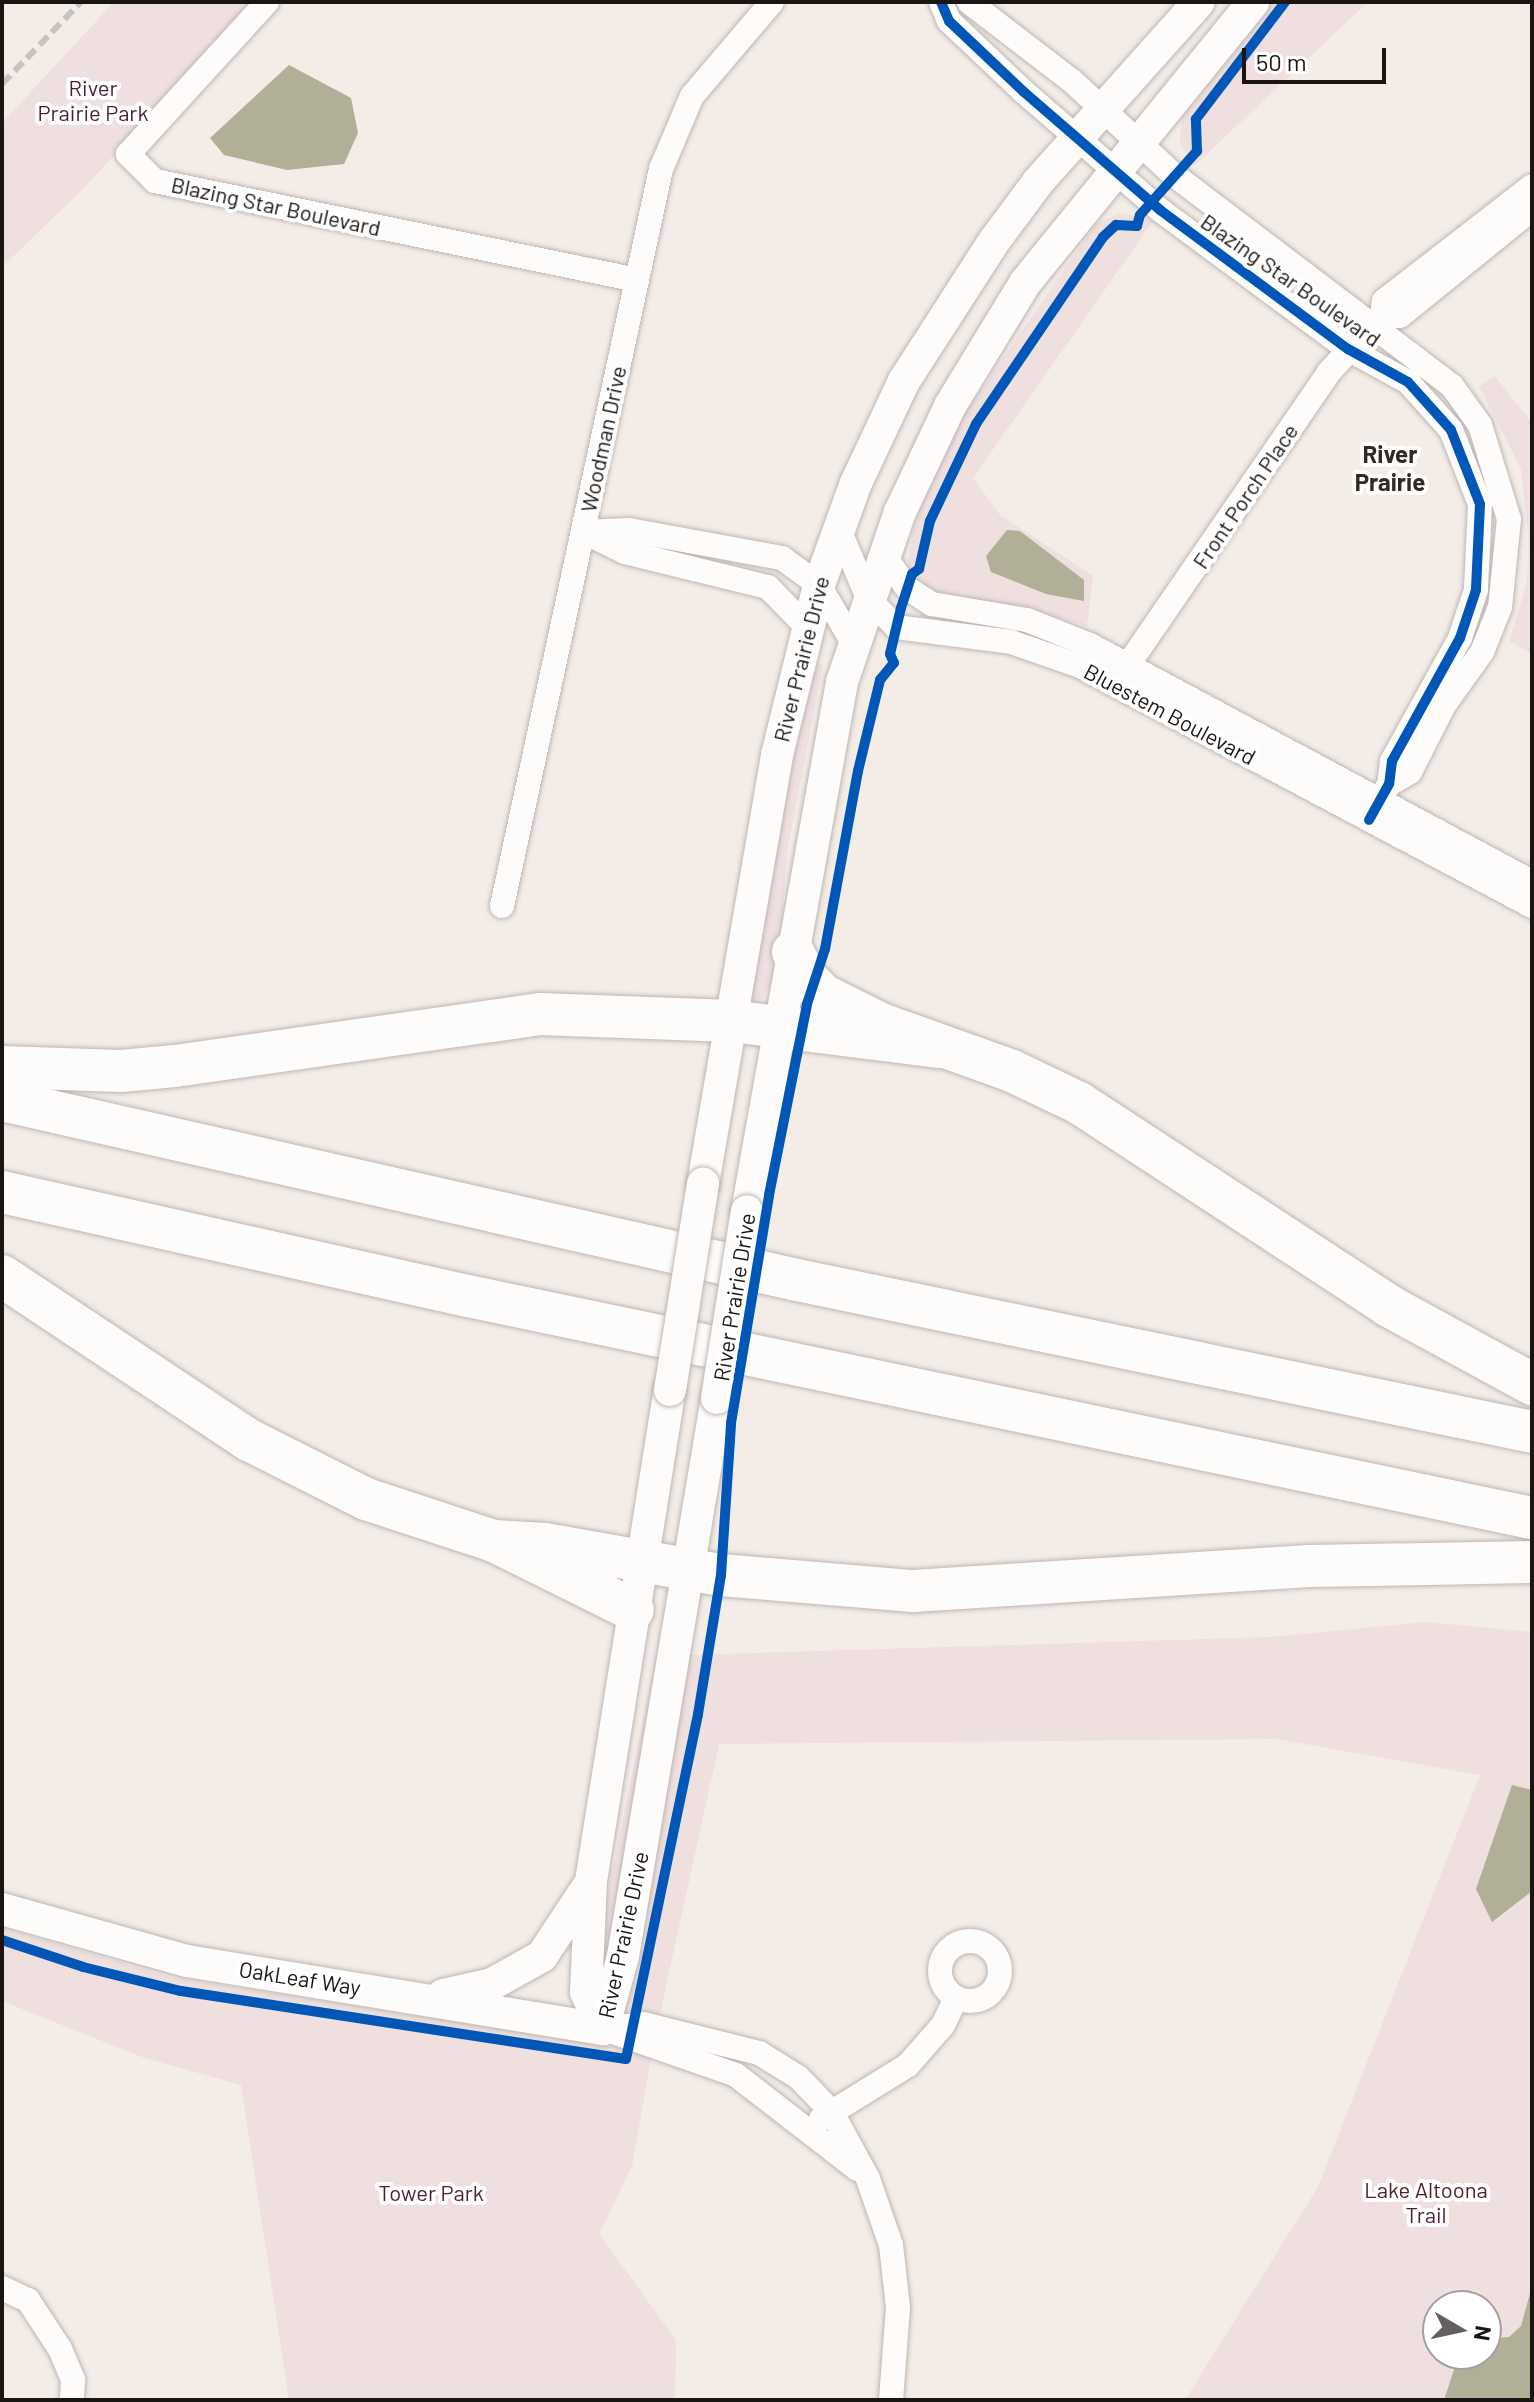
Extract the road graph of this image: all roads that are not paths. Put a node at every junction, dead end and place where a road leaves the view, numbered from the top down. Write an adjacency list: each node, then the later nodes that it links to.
1 (267, 2): 13 (street, Blazing Star Boulevard)
2 (772, 2): 13 (street, Woodman Drive)
3 (941, 2): 8 (street, Blazing Star Boulevard)
4 (969, 2): 7 (street, Blazing Star Boulevard)
5 (1199, 2): 7 (main road, River Prairie Drive)
6 (1253, 2): 9 (main road, River Prairie Drive)
7 (1103, 108): 8 (main road, River Prairie Drive); 9 (street, Blazing Star Boulevard)
8 (1076, 138): 10 (street, Blazing Star Boulevard); 16 (main road, River Prairie Drive)
9 (1139, 141): 10 (main road, River Prairie Drive); 14 (street, Blazing Star Boulevard)
10 (1114, 170): 15 (street, Blazing Star Boulevard); 18 (main road, River Prairie Drive)
11 (1532, 186): 14 (street, Front Porch Place)
12 (1532, 209): 14 (street, Front Porch Place)
13 (636, 280): 17 (street, Woodman Drive)
14 (1376, 321): 15 (street, Front Porch Place); 24 (street, Blazing Star Boulevard)
15 (1348, 349): 23 (street, Front Porch Place); 24 (street, Blazing Star Boulevard)
16 (838, 527): 19 (main road, River Prairie Drive); 20 (street, Bluestem Boulevard)
17 (583, 532): 19 (street); 21 (street); 26 (street, Woodman Drive)
18 (884, 555): 20 (main road, River Prairie Drive); 23 (street, Bluestem Boulevard)
19 (819, 585): 21 (main road, River Prairie Drive); 22 (street)
20 (868, 598): 22 (main road, River Prairie Drive); 23 (street, Bluestem Boulevard)
21 (807, 627): 29 (main road, River Prairie Drive)
22 (853, 643): 28 (main road, River Prairie Drive)
23 (1122, 674): 24 (street, Bluestem Boulevard)
24 (1379, 802): 25 (street, Bluestem Boulevard); 27 (street, Bluestem Boulevard)
25 (1532, 882)
26 (502, 906)
27 (1532, 906)
28 (793, 952): 30 (main road, River Prairie Drive); 31 (highway)
29 (731, 1021): 30 (highway); 32 (highway); 40 (main road, River Prairie Drive, bridge)
30 (780, 1025): 31 (highway); 42 (main road, River Prairie Drive, bridge)
31 (940, 1047): 36 (highway)
32 (2, 1067)
33 (2, 1100): 37 (highway)
34 (2, 1192): 38 (highway)
35 (2, 1276): 39 (highway)
36 (1532, 1384)
37 (1532, 1432)
38 (1532, 1518)
39 (494, 1541): 40 (highway); 43 (highway)
40 (641, 1562): 42 (highway); 43 (main road, River Prairie Drive)
41 (1532, 1562): 42 (highway)
42 (688, 1570): 48 (main road, River Prairie Drive)
43 (633, 1610): 44 (main road, River Prairie Drive)
44 (591, 1881): 46 (main road); 48 (main road, River Prairie Drive)
45 (2, 1909): 46 (main road, OakLeaf Way)
46 (428, 1998): 48 (main road, OakLeaf Way)
47 (956, 1998): 49 (street)
48 (603, 2029): 49 (street); 50 (street)
49 (831, 2111): 50 (street); 51 (street)
50 (810, 2128): 51 (street)
51 (868, 2179): 54 (street)
52 (2, 2288): 53 (street)
53 (72, 2400)
54 (891, 2400)

